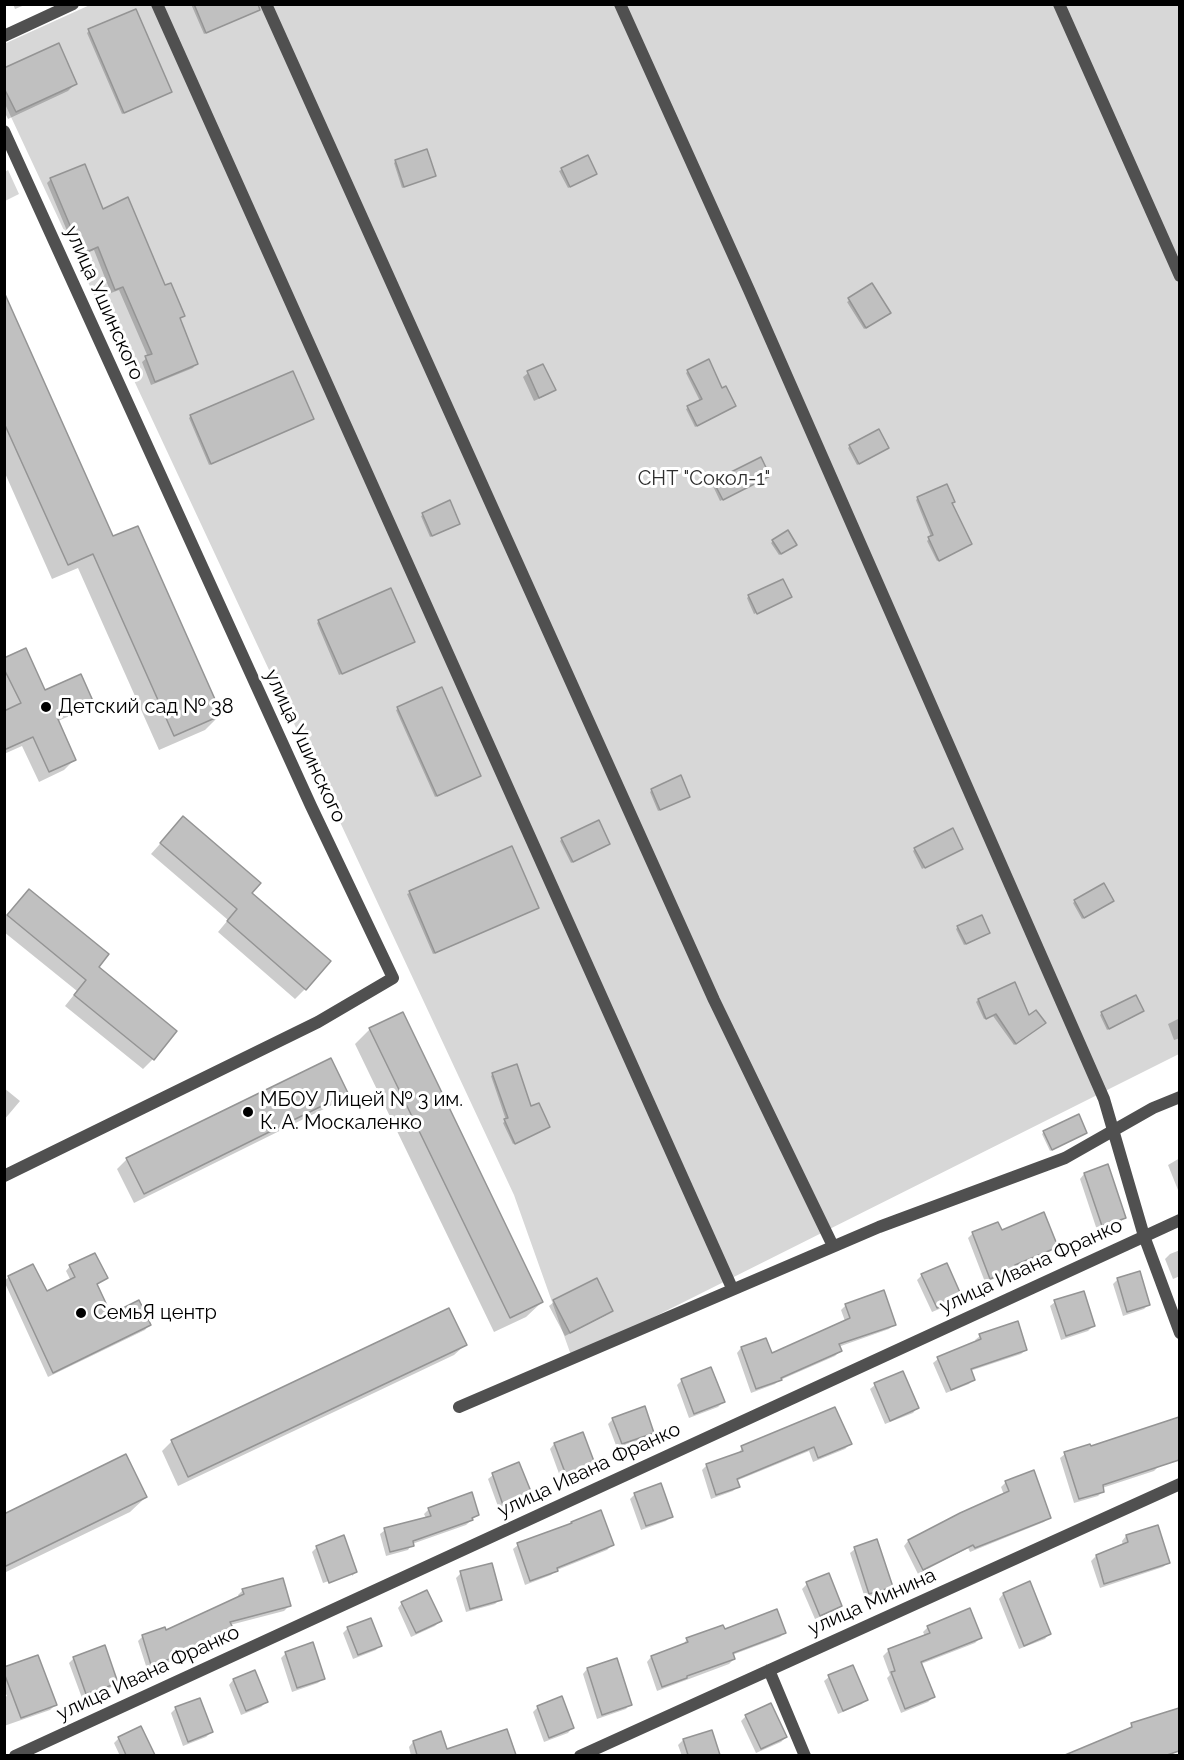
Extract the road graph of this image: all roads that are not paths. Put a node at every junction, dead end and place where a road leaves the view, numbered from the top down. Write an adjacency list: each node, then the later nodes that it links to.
1 (73, 4): 6 (street)
2 (157, 4): 15 (street)
3 (266, 4): 14 (street)
4 (620, 4): 10 (street)
5 (1059, 4): 8 (street)
6 (4, 36)
7 (4, 131): 11 (street, улица Ушинского)
8 (1179, 276)
9 (1179, 1097): 10 (street)
10 (1114, 1130): 13 (street); 14 (street)
11 (4, 1176)
12 (1179, 1220): 13 (street, улица Ивана Франко)
13 (1144, 1236): 16 (street); 20 (street, улица Ивана Франко)
14 (832, 1246): 15 (street)
15 (732, 1288): 17 (street)
16 (1179, 1333)
17 (459, 1407)
18 (1179, 1484): 19 (street, улица Минина)
19 (769, 1670): 21 (street, улица Минина); 22 (street)
20 (15, 1755)
21 (580, 1755)
22 (805, 1755)

